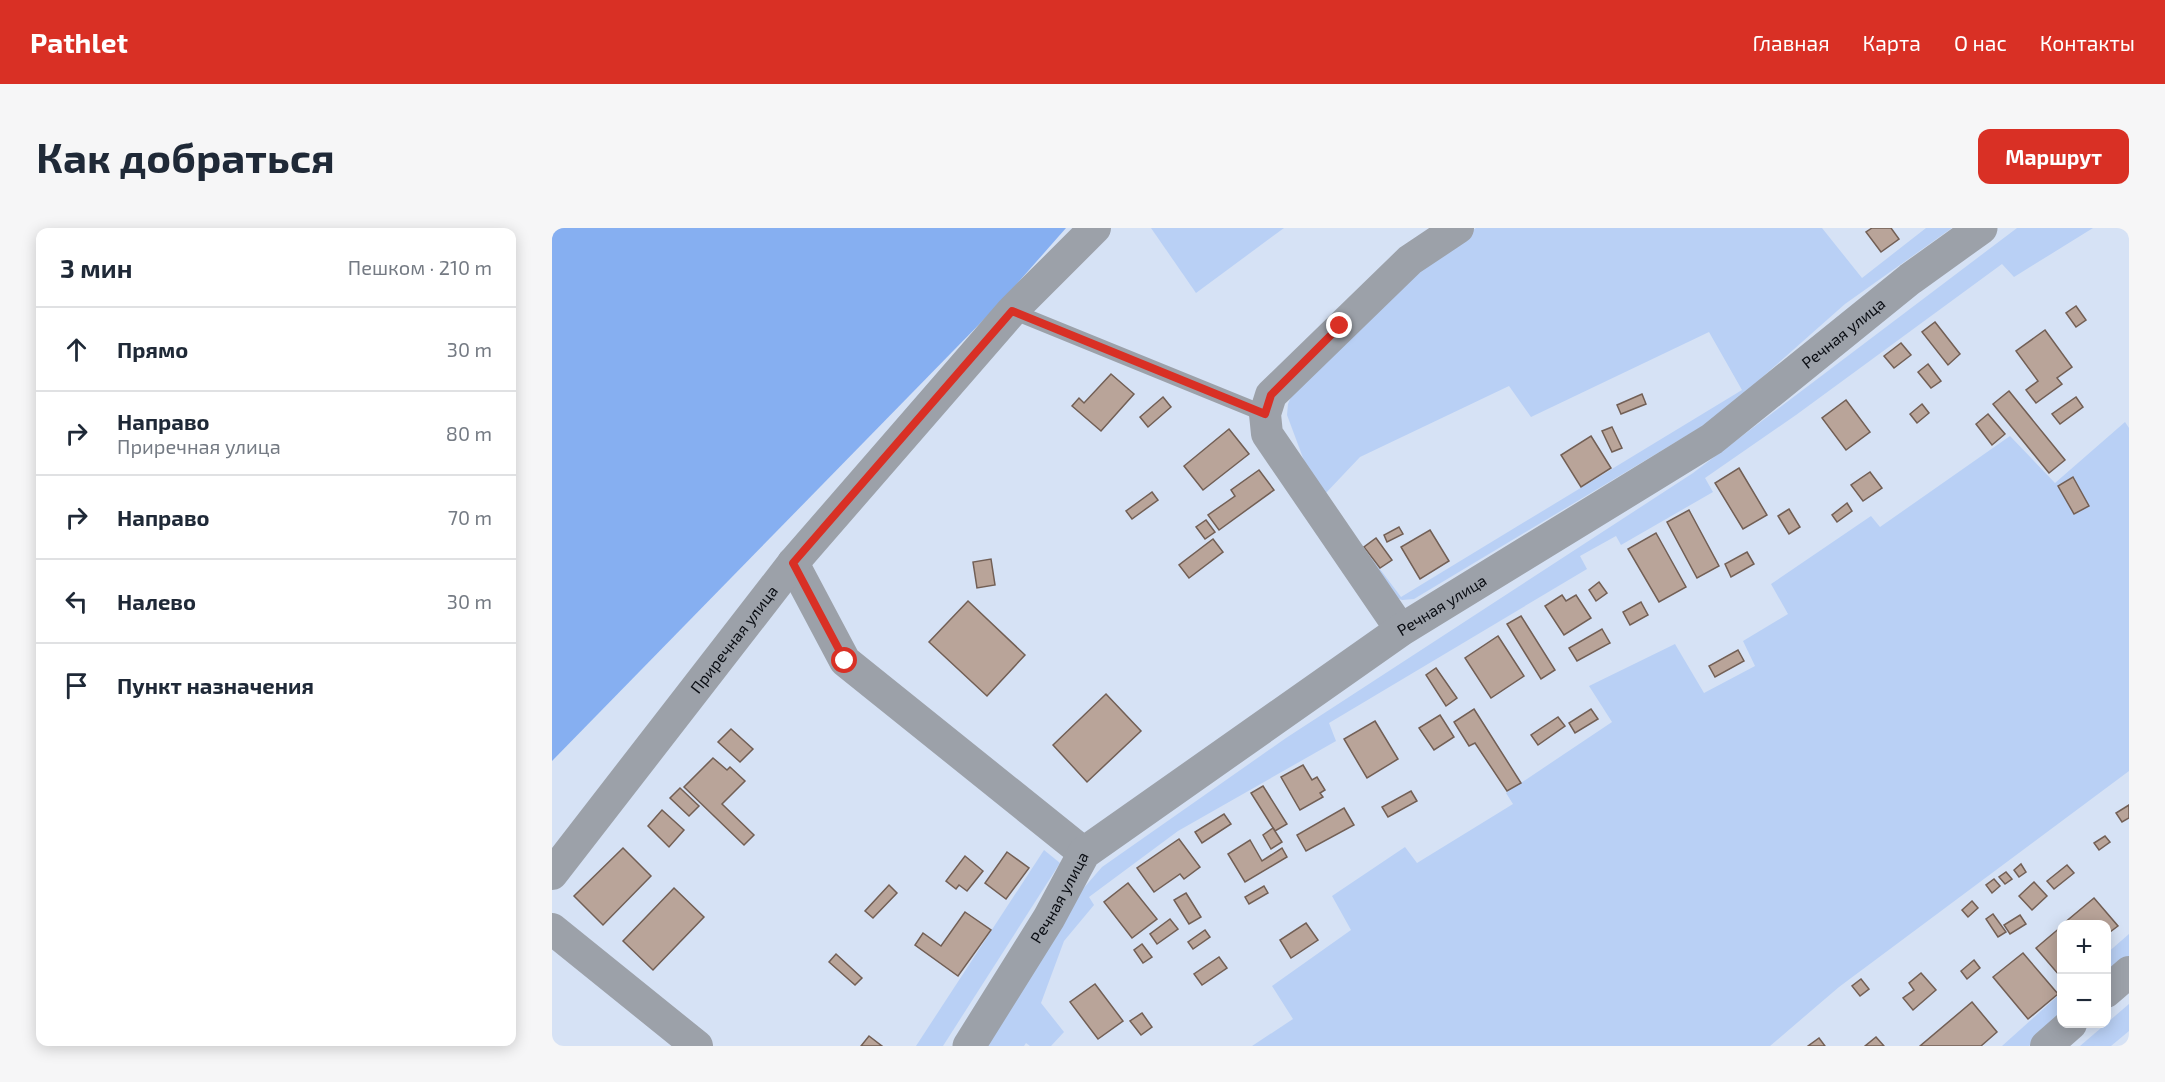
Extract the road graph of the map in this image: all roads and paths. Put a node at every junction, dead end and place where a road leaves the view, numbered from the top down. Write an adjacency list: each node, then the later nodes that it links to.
1 (1095, 228): 4 (street, Приречная улица)
2 (1458, 228): 5 (street)
3 (1981, 228): 7 (street, Речная улица)
4 (1012, 311): 5 (lane); 6 (street, Приречная улица)
5 (1265, 414): 7 (street)
6 (793, 563): 8 (street); 9 (street, Приречная улица)
7 (1401, 630): 8 (street, Речная улица)
8 (1084, 853): 15 (street, Речная улица)
9 (552, 874)
10 (552, 929): 14 (street)
11 (2129, 972): 12 (street)
12 (2111, 988)
13 (2066, 1028): 16 (street)
14 (697, 1046)
15 (969, 1046)
16 (2046, 1046)

